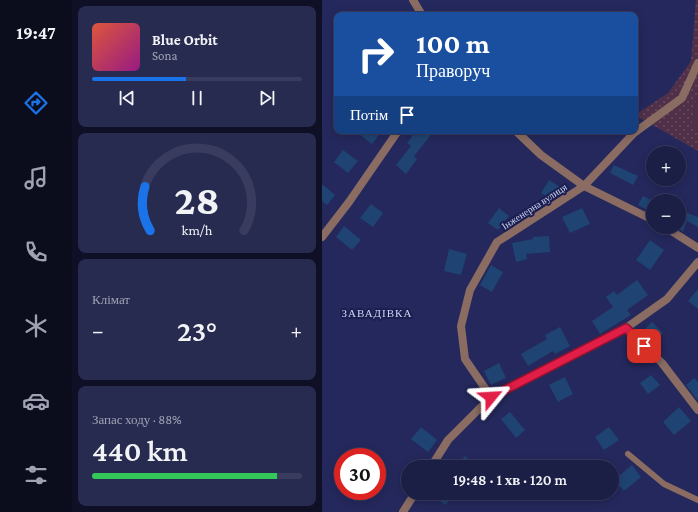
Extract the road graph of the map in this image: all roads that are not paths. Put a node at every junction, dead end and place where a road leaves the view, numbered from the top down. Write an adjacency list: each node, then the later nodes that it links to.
1 (413, 0): 2 (street)
2 (420, 12)
3 (698, 63): 4 (street, Інженерна вулиця)
4 (638, 130)
5 (396, 134): 11 (street)
6 (519, 134): 8 (street)
7 (633, 134): 8 (street, Інженерна вулиця)
8 (584, 186): 9 (street); 15 (street, Інженерна вулиця)
9 (646, 217)
10 (676, 234): 12 (street)
11 (322, 238)
12 (698, 248)
13 (698, 262): 14 (street)
14 (626, 328): 15 (street); 16 (street)
15 (491, 397): 18 (street)
16 (698, 410)
17 (628, 454): 20 (lane)
18 (436, 460)
19 (411, 500): 21 (street)
20 (698, 500)
21 (403, 512)

